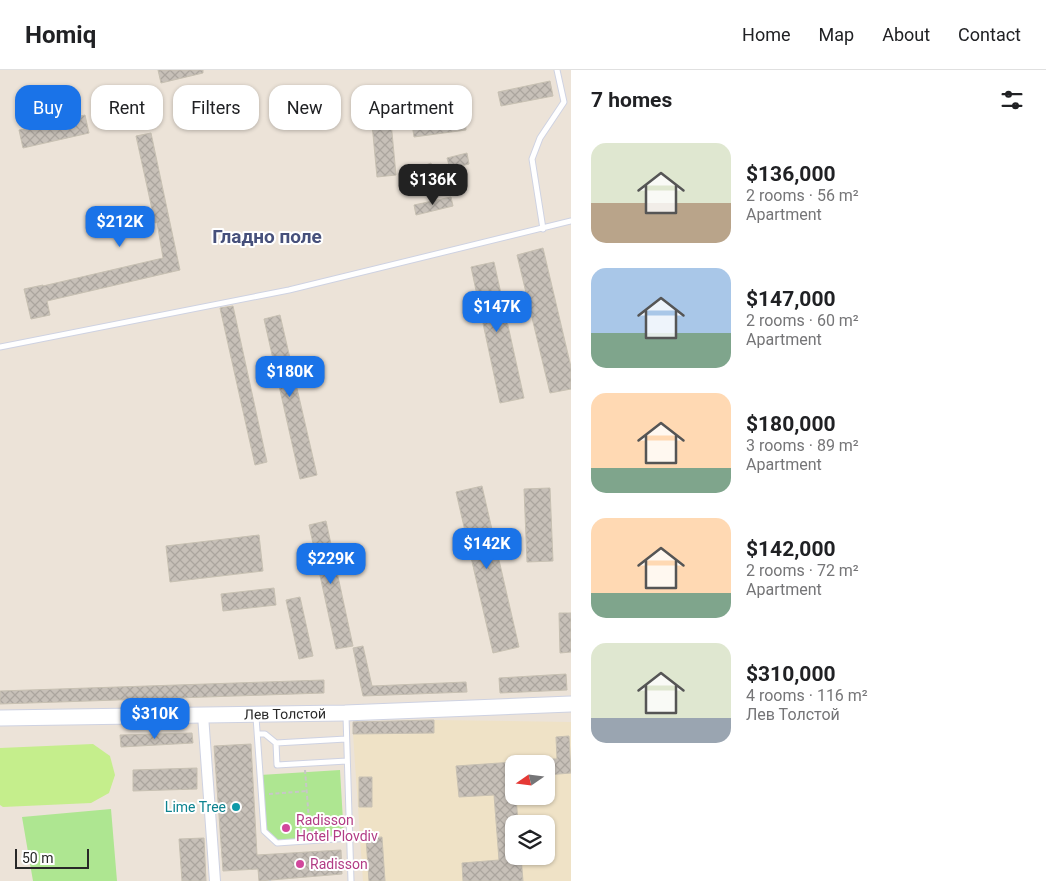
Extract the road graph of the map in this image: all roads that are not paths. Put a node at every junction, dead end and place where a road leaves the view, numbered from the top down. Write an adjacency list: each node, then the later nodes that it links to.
1 (557, 70): 3 (lane)
2 (571, 221): 3 (lane)
3 (543, 229): 4 (lane)
4 (0, 348)
5 (571, 704): 6 (street, Лев Толстой)
6 (345, 713): 7 (street, Лев Толстой); 11 (lane)
7 (256, 714): 8 (street, Лев Толстой); 10 (lane)
8 (203, 715): 9 (street, Лев Толстой); 15 (street)
9 (0, 718)
10 (258, 734): 12 (lane); 14 (lane)
11 (346, 739): 12 (lane); 13 (lane)
12 (276, 743): 13 (lane)
13 (347, 761): 14 (lane)
14 (350, 838): 16 (lane)
15 (216, 881)
16 (351, 881)

